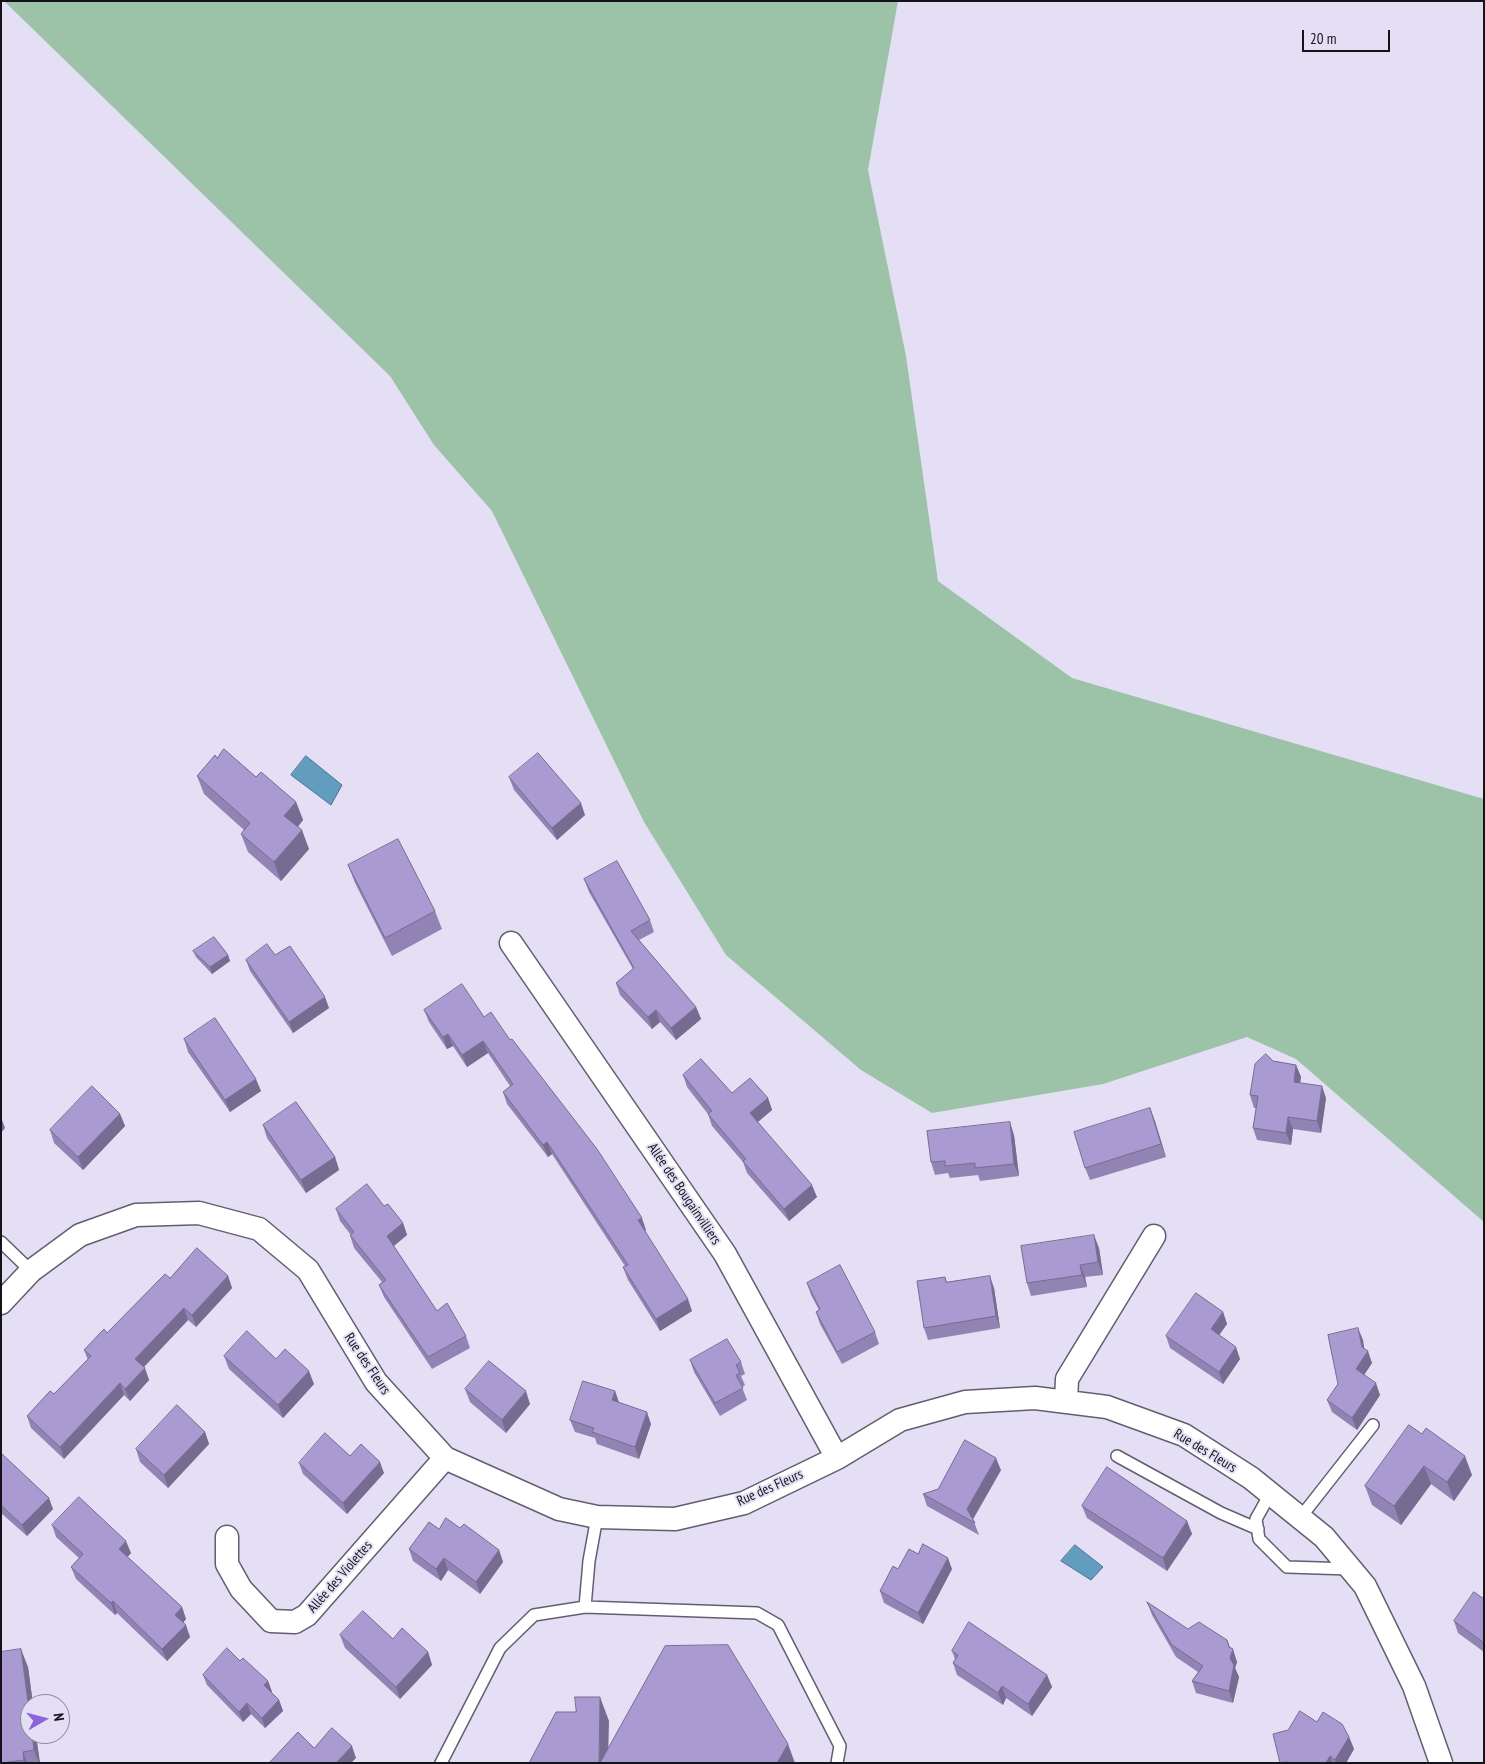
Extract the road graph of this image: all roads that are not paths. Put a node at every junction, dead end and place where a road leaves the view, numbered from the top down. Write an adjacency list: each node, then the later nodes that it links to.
1 (511, 943): 10 (street, Allée des Bougainvilliers)
2 (1154, 1236): 6 (street)
3 (1, 1242): 4 (lane)
4 (31, 1271): 5 (street, Rue des Fleurs); 9 (street, Rue des Fleurs)
5 (1, 1303)
6 (1066, 1402): 10 (street, Rue des Fleurs); 11 (street, Rue des Fleurs)
7 (1373, 1425): 13 (lane)
8 (1117, 1456): 14 (lane)
9 (445, 1458): 12 (street, Rue des Fleurs); 15 (street, Allée des Violettes)
10 (837, 1458): 12 (street, Rue des Fleurs)
11 (1270, 1494): 13 (street, Rue des Fleurs); 14 (lane)
12 (597, 1517): 17 (lane)
13 (1300, 1518): 16 (street, Rue des Fleurs)
14 (1258, 1530): 16 (lane)
15 (227, 1537)
16 (1350, 1569): 20 (street, Rue des Fleurs)
17 (585, 1607): 18 (lane); 19 (lane)
18 (441, 1763)
19 (837, 1763)
20 (1441, 1763)

